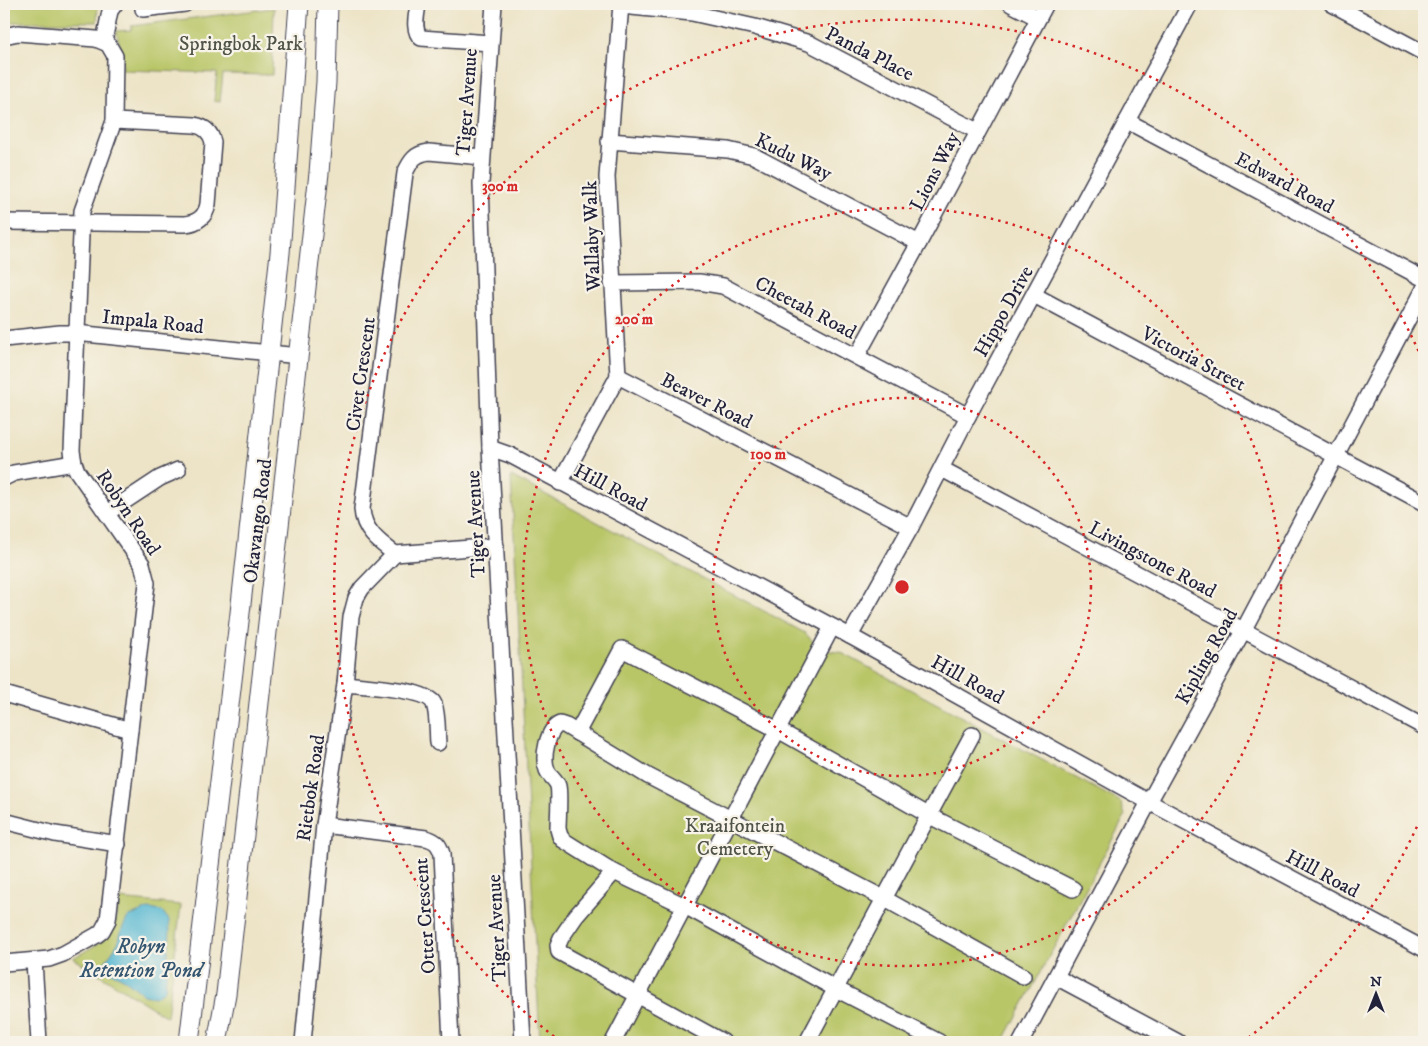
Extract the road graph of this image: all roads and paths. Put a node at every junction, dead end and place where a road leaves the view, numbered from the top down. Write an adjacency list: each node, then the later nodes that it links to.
1 (185, 4): 12 (street)
2 (299, 4): 32 (main road, Okavango Road)
3 (328, 4): 33 (main road, Okavango Road)
4 (418, 4): 16 (street)
5 (494, 4): 16 (street, Tiger Avenue)
6 (1011, 4): 13 (street)
7 (1046, 4): 13 (street, Lions Way)
8 (1190, 4): 19 (street, Hippo Drive)
9 (1332, 4): 17 (street)
10 (621, 5): 20 (street, Panda Place); 21 (street, Wallaby Walk)
11 (110, 6): 15 (street)
12 (142, 9)
13 (1038, 18): 20 (street, Lions Way)
14 (4, 36): 15 (street)
15 (106, 43): 18 (street, Robyn Road)
16 (490, 43): 22 (street, Tiger Avenue)
17 (1424, 53)
18 (114, 121): 24 (street, Robyn Road); 24 (street)
19 (1127, 121): 26 (street, Edward Road); 29 (street, Hippo Drive)
20 (977, 131): 25 (street, Lions Way)
21 (609, 141): 25 (street, Kudu Way); 27 (street, Wallaby Walk)
22 (482, 157): 37 (street, Tiger Avenue); 48 (street, Civet Crescent)
23 (4, 222): 24 (street)
24 (82, 223): 30 (street, Robyn Road)
25 (919, 243): 34 (street, Lions Way)
26 (1424, 279)
27 (612, 283): 34 (street, Cheetah Road); 35 (street, Wallaby Walk)
28 (1424, 289): 38 (street, Kipling Road)
29 (1034, 295): 36 (street, Hippo Drive); 38 (street, Victoria Street)
30 (76, 333): 31 (street, Impala Road); 32 (street, Impala Road); 39 (street, Robyn Road)
31 (4, 339)
32 (268, 352): 33 (street, Impala Road); 78 (main road, Okavango Road)
33 (299, 356): 79 (main road, Okavango Road)
34 (857, 356): 36 (street, Cheetah Road)
35 (618, 376): 43 (street); 46 (street, Beaver Road)
36 (968, 416): 40 (street, Hippo Drive)
37 (490, 448): 43 (street, Hill Road); 47 (street, Tiger Avenue)
38 (1336, 455): 44 (street, Victoria Street); 50 (street, Kipling Road)
39 (74, 463): 42 (street); 45 (street, Robyn Road)
40 (942, 469): 46 (street, Hippo Drive); 50 (street, Livingstone Road)
41 (178, 470): 45 (street)
42 (4, 478)
43 (560, 483): 49 (street, Hill Road)
44 (1424, 503)
45 (107, 513): 55 (street, Robyn Road)
46 (911, 527): 51 (street, Hippo Drive)
47 (496, 546): 48 (street); 82 (street, Tiger Avenue)
48 (395, 554): 52 (street, Rietbok Road)
49 (832, 627): 51 (street, Hill Road); 56 (street)
50 (1243, 631): 54 (street, Livingstone Road); 60 (street, Kipling Road)
51 (850, 636): 60 (street, Hill Road)
52 (345, 684): 59 (street); 64 (street, Rietbok Road)
53 (4, 694): 55 (street)
54 (1424, 727)
55 (130, 730): 65 (street, Robyn Road)
56 (778, 730): 57 (street); 61 (street); 62 (street)
57 (577, 733): 62 (street); 66 (street)
58 (972, 735): 61 (street)
59 (438, 743)
60 (1149, 802): 70 (street, Hill Road); 74 (street, Kipling Road)
61 (930, 816): 67 (street); 68 (street)
62 (732, 818): 68 (street); 69 (street)
63 (4, 821): 65 (street)
64 (324, 826): 80 (street, Rietbok Road); 81 (street, Otter Crescent)
65 (118, 844): 71 (street, Robyn Road)
66 (614, 872): 69 (street); 76 (street)
67 (1073, 889)
68 (885, 899): 73 (street); 75 (street)
69 (685, 906): 75 (street); 76 (street)
70 (1424, 949)
71 (34, 961): 72 (street, Robyn Road); 77 (street)
72 (4, 964)
73 (1023, 976)
74 (1056, 977): 87 (street, Kipling Road); 88 (street)
75 (836, 989): 85 (street); 86 (street)
76 (638, 995): 83 (street); 84 (street)
77 (40, 1042)
78 (189, 1042)
79 (217, 1042)
80 (303, 1042)
81 (451, 1042)
82 (522, 1042)
83 (613, 1042)
84 (723, 1042)
85 (807, 1042)
86 (939, 1042)
87 (1021, 1042)
88 (1178, 1042)

